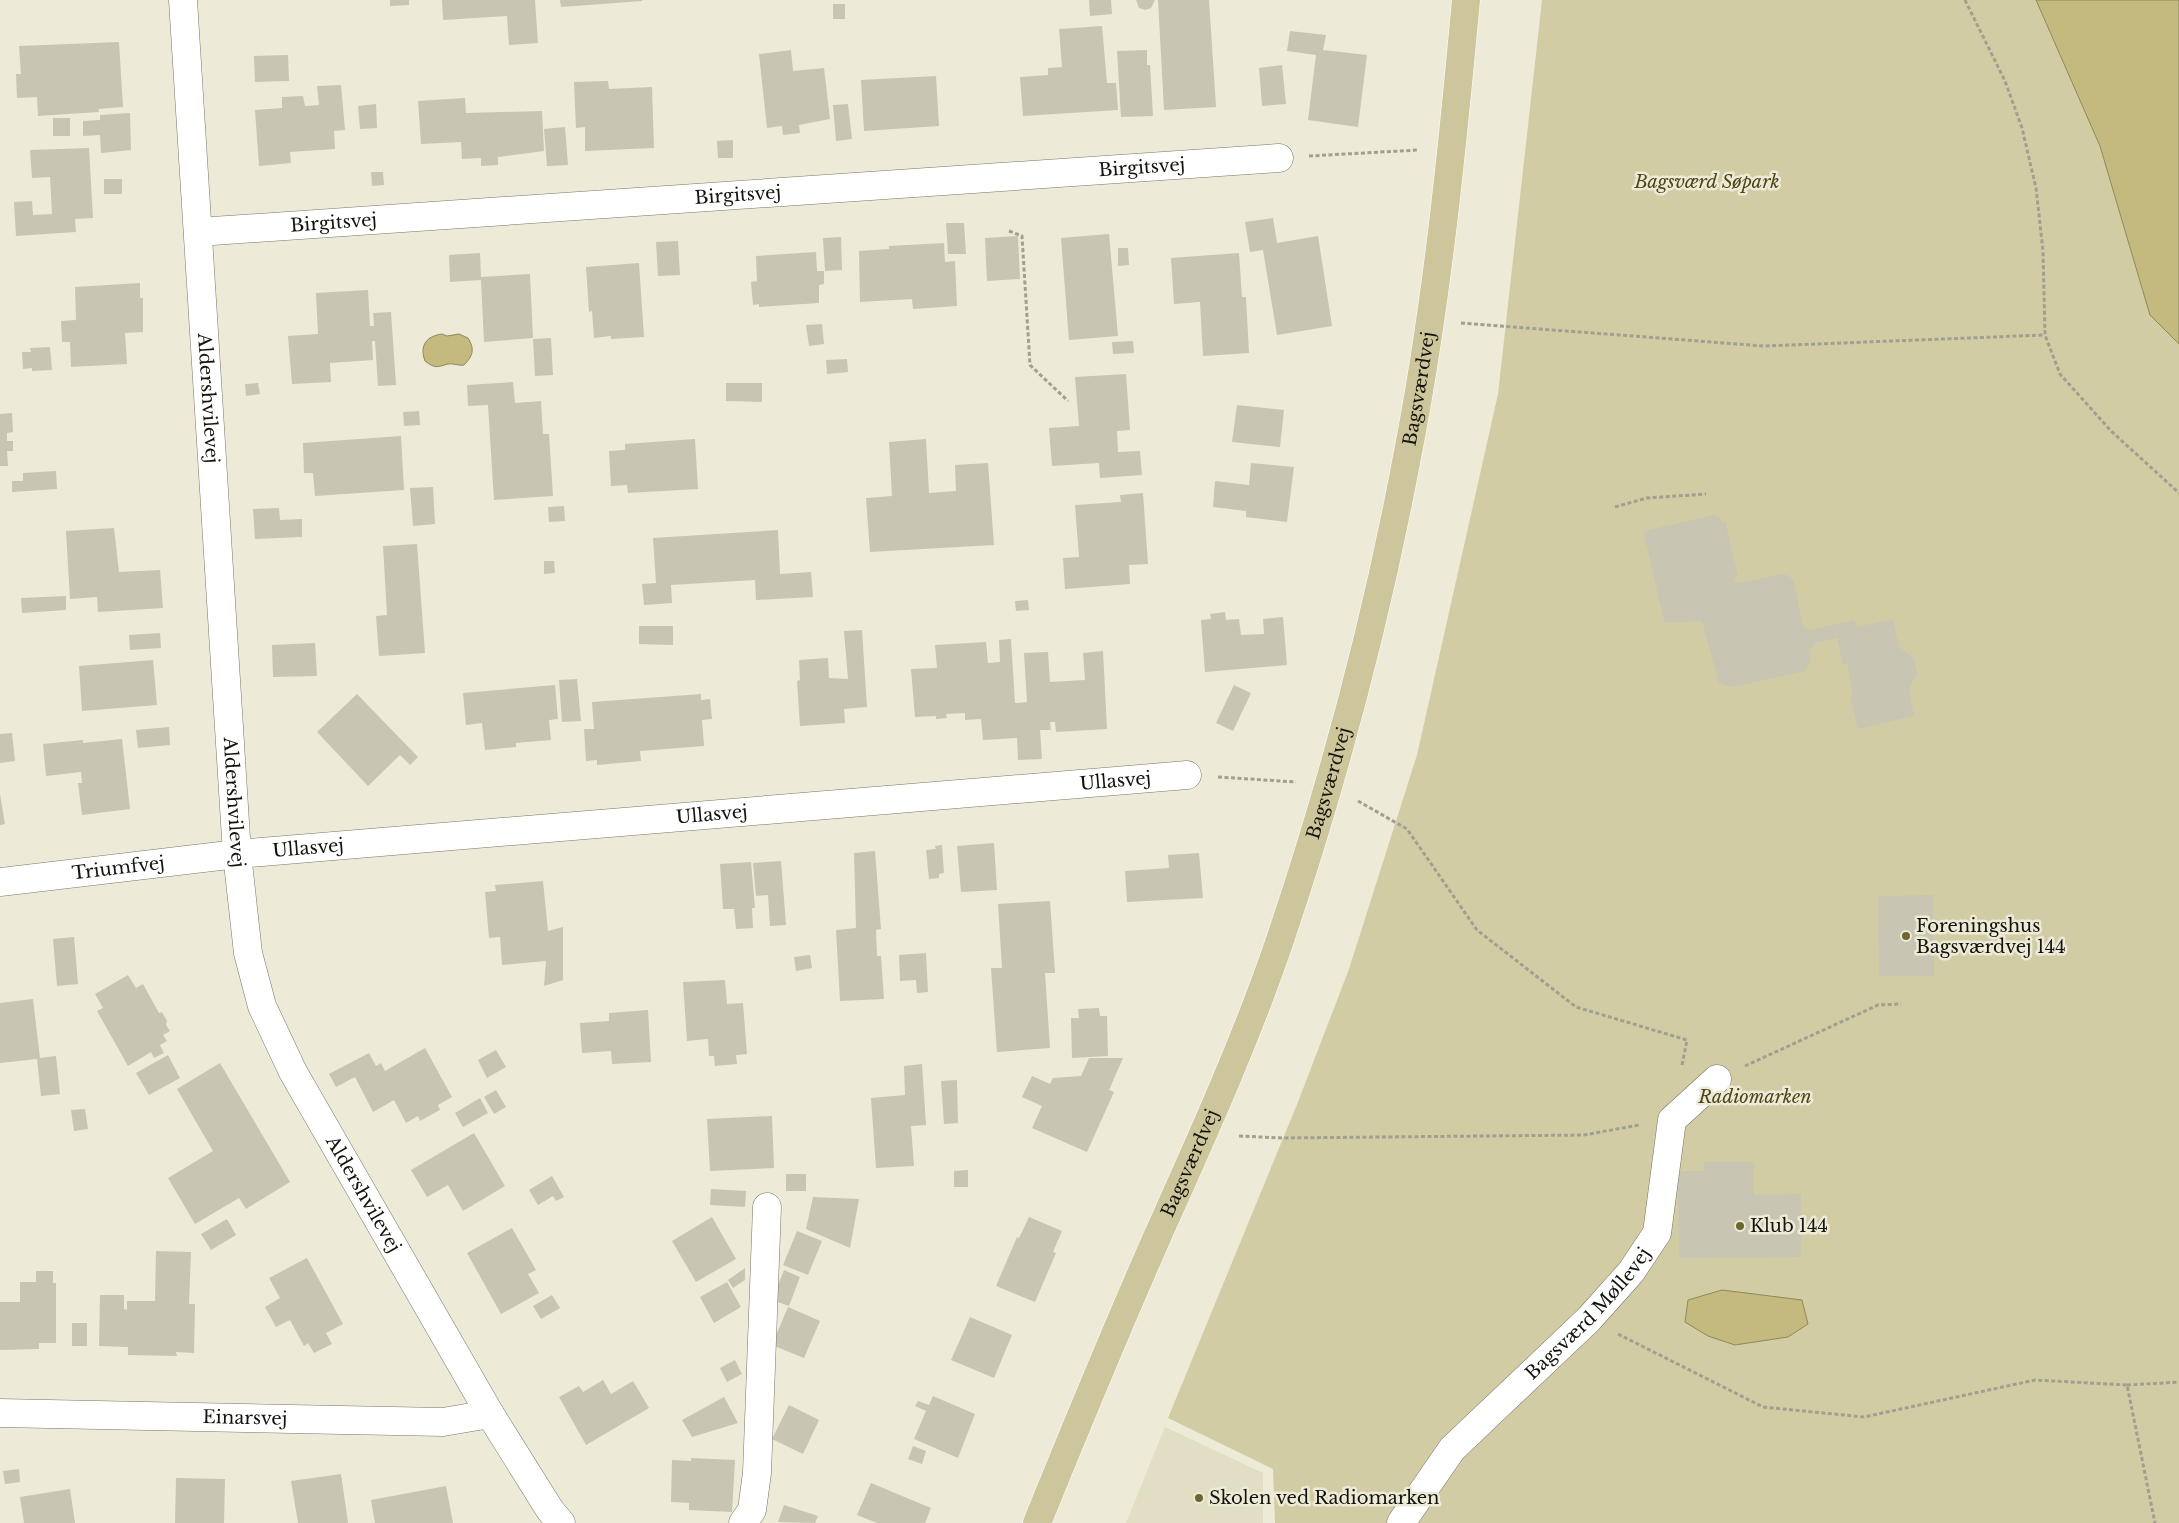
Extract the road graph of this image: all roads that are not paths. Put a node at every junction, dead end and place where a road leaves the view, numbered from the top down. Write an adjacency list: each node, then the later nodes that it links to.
1 (183, 0): 4 (street, Aldershvilevej)
2 (1466, 0): 14 (main road, Bagsværdvej)
3 (1279, 158): 4 (street, Birgitsvej)
4 (198, 232): 6 (street, Aldershvilevej)
5 (1187, 775): 6 (street, Ullasvej)
6 (236, 854): 7 (street, Triumfvej); 11 (street, Aldershvilevej)
7 (0, 882)
8 (1717, 1079): 15 (street, Bagsværd Møllevej)
9 (767, 1207): 13 (street)
10 (0, 1413): 11 (street, Einarsvej)
11 (490, 1414): 12 (street, Aldershvilevej)
12 (561, 1523)
13 (743, 1523)
14 (1037, 1523)
15 (1401, 1523)

